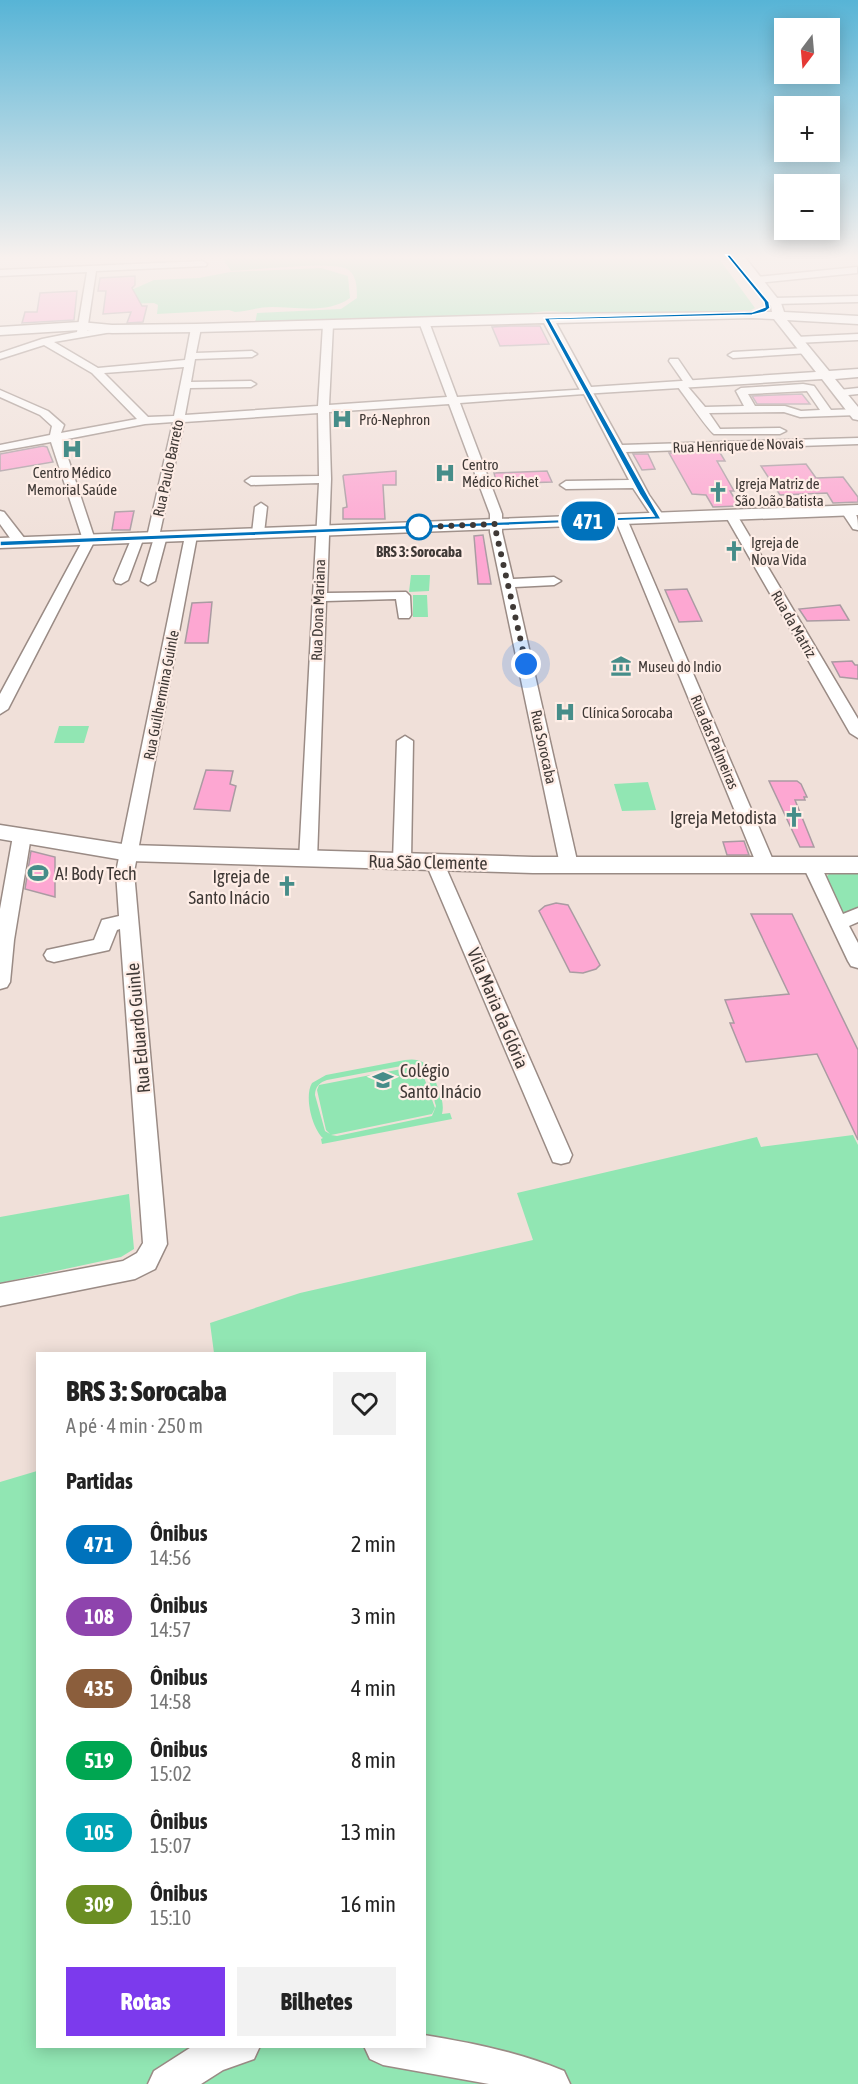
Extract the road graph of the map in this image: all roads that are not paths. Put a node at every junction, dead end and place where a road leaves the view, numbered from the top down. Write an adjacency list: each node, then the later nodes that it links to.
1 (65, 353): 13 (street)
2 (191, 353): 11 (street, Rua Paulo Barreto)
3 (326, 353): 25 (street, Rua Dona Mariana)
4 (436, 353): 23 (street, Rua Sorocaba)
5 (566, 353): 19 (main road)
6 (764, 353): 9 (street)
7 (807, 353): 15 (main road)
8 (252, 354): 12 (street)
9 (733, 355)
10 (672, 358): 18 (street)
11 (190, 359): 12 (street); 13 (street); 17 (street, Rua Paulo Barreto)
12 (236, 370): 16 (street); 17 (street)
13 (96, 372): 30 (street)
14 (858, 373): 15 (main road)
15 (823, 374): 18 (main road); 22 (main road)
16 (251, 384)
17 (186, 385): 29 (street, Rua Paulo Barreto)
18 (687, 385): 19 (main road); 26 (street)
19 (587, 391): 23 (street); 35 (street)
20 (858, 391): 22 (street)
21 (0, 393): 32 (street)
22 (839, 393): 28 (main road)
23 (454, 400): 25 (street); 46 (street, Rua Sorocaba)
24 (749, 406): 26 (street); 27 (street); 27 (street)
25 (323, 409): 29 (street); 36 (street, Rua Dona Mariana)
26 (706, 410): 31 (street)
27 (828, 413): 28 (street)
28 (857, 413)
29 (179, 419): 30 (street); 52 (street, Rua Paulo Barreto)
30 (145, 421): 32 (street)
31 (780, 430)
32 (55, 436): 34 (street); 51 (street)
33 (858, 441): 35 (street, Rua Henrique de Novais)
34 (0, 448)
35 (618, 449): 38 (street)
36 (325, 479): 37 (street); 48 (street, Rua Dona Mariana)
37 (251, 481)
38 (637, 484): 39 (street); 44 (street)
39 (566, 485)
40 (261, 507): 49 (street)
41 (853, 510): 43 (main road); 47 (street)
42 (0, 515): 53 (street)
43 (731, 515): 44 (main road); 62 (street, Rua da Matriz)
44 (659, 518): 45 (main road)
45 (621, 519): 46 (main road); 70 (street, Rua das Palmeiras)
46 (496, 524): 48 (main road); 58 (street, Rua Sorocaba)
47 (858, 526)
48 (321, 530): 49 (main road); 59 (street, Rua Dona Mariana)
49 (258, 533): 50 (main road)
50 (191, 536): 52 (main road); 65 (street, Rua Guilhermina Guinle)
51 (89, 540): 52 (main road); 53 (main road); 61 (street)
52 (149, 540): 55 (street); 56 (street)
53 (20, 542): 54 (main road)
54 (0, 543)
55 (121, 580)
56 (148, 581)
57 (554, 581): 58 (street)
58 (509, 583): 69 (street, Rua Sorocaba)
59 (318, 597): 60 (street); 66 (street, Rua Dona Mariana)
60 (404, 615)
61 (0, 709)
62 (858, 733)
63 (405, 741): 67 (street)
64 (11, 834): 65 (main road, Rua São Clemente); 78 (street)
65 (129, 854): 66 (main road, Rua São Clemente); 74 (street, Rua Eduardo Guinle)
66 (308, 860): 67 (main road, Rua São Clemente)
67 (402, 861): 68 (main road, Rua São Clemente)
68 (434, 861): 69 (main road, Rua São Clemente); 79 (street, Vila Maria da Glória)
69 (569, 865): 70 (main road, Rua São Clemente)
70 (766, 865): 72 (main road, Rua São Clemente)
71 (858, 865): 72 (main road, Rua São Clemente)
72 (812, 866): 75 (street)
73 (858, 915): 75 (street)
74 (129, 921): 76 (street); 80 (street, Rua Eduardo Guinle)
75 (838, 923): 77 (street)
76 (54, 954)
77 (858, 962)
78 (0, 982)
79 (561, 1155)
80 (0, 1295)
81 (234, 2048): 83 (street)
82 (394, 2048): 84 (street)
83 (167, 2084)
84 (551, 2084)

